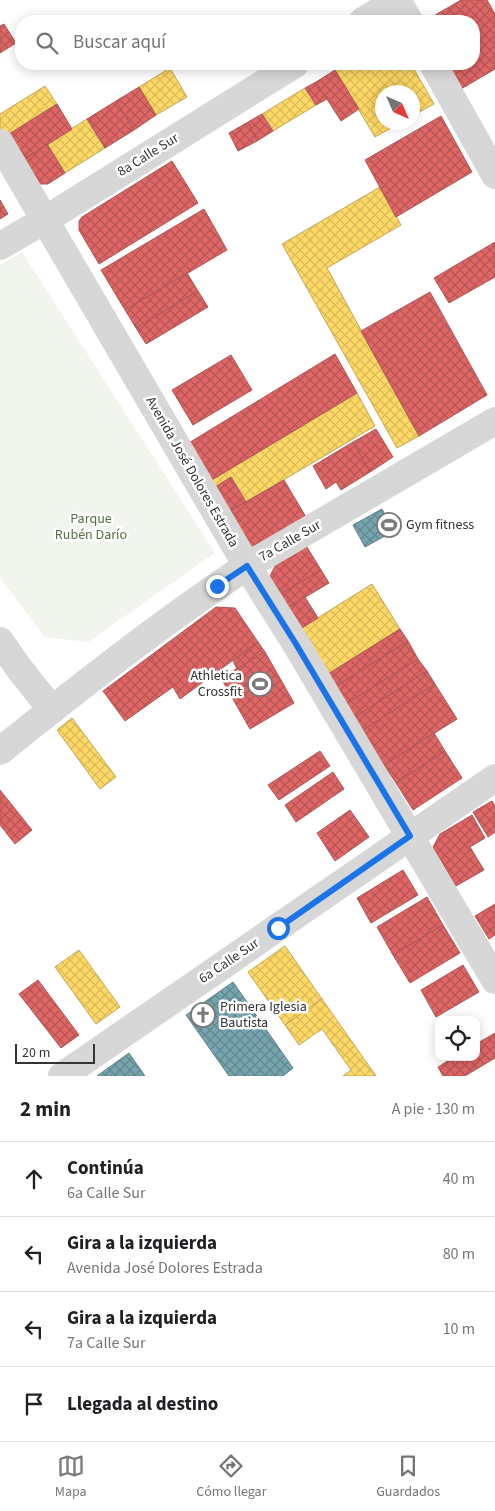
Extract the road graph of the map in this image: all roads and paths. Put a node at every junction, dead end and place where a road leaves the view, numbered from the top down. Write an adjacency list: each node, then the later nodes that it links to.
1 (397, 0): 2 (street); 3 (street)
2 (373, 15)
3 (406, 15)
4 (285, 70): 8 (street, 8a Calle Sur)
5 (436, 70): 7 (street)
6 (0, 143): 8 (street, Avenida José Dolores Estrada)
7 (495, 175)
8 (45, 220): 9 (street, 8a Calle Sur); 11 (street, Avenida José Dolores Estrada)
9 (0, 246)
10 (495, 421): 11 (street, 7a Calle Sur)
11 (247, 566): 13 (street, 7a Calle Sur); 16 (street, Avenida José Dolores Estrada)
12 (0, 641): 13 (street)
13 (52, 710): 14 (street, 7a Calle Sur)
14 (0, 751)
15 (495, 778): 16 (street, 6a Calle Sur)
16 (410, 836): 17 (street, Avenida José Dolores Estrada); 18 (street, 6a Calle Sur)
17 (495, 980)
18 (62, 1076)

